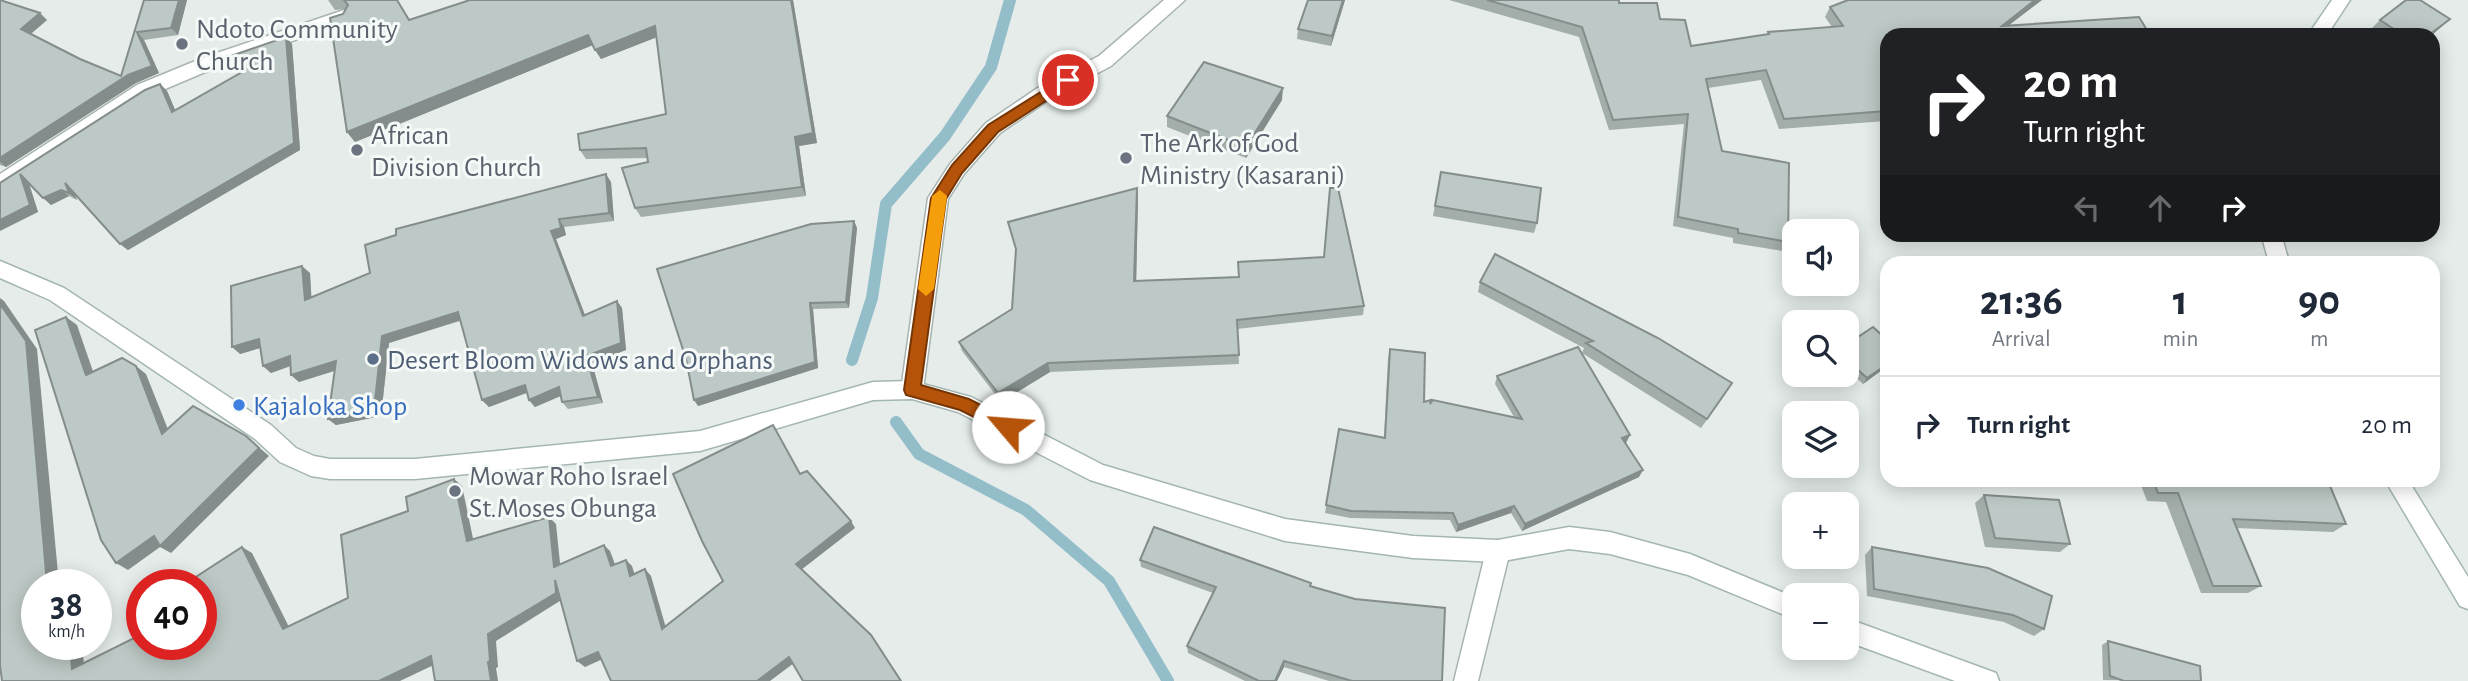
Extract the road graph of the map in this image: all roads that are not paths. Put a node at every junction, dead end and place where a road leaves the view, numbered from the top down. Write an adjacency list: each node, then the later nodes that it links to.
1 (1176, 0): 7 (street)
2 (2342, 0): 4 (street)
3 (344, 16): 5 (street)
4 (2322, 28)
5 (0, 184)
6 (0, 268): 7 (street)
7 (912, 390): 9 (street)
8 (2400, 487): 10 (street)
9 (1498, 551): 11 (street); 13 (street)
10 (2468, 598)
11 (1782, 603)
12 (1859, 634): 14 (street)
13 (1466, 681)
14 (1987, 681)

